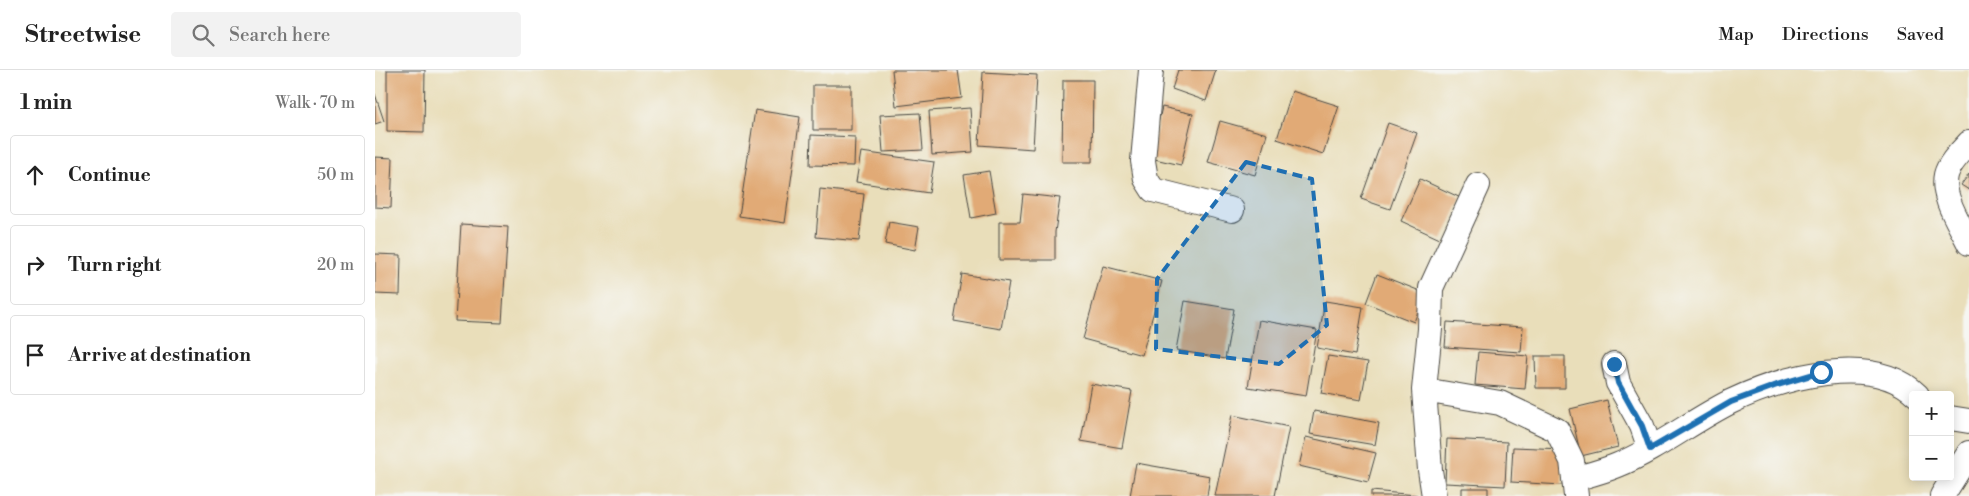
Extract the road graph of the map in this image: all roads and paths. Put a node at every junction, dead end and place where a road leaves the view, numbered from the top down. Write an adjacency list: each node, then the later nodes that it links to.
1 (1151, 70): 4 (street)
2 (1969, 143): 5 (street)
3 (1478, 185): 7 (street)
4 (1232, 210)
5 (1969, 243)
6 (1614, 364): 11 (street)
7 (1424, 390): 13 (street); 14 (street)
8 (1911, 391): 11 (street)
9 (1954, 419): 10 (street)
10 (1969, 421)
11 (1650, 449): 13 (street)
12 (1969, 453): 15 (street)
13 (1575, 488)
14 (1434, 496)
15 (1942, 496)

